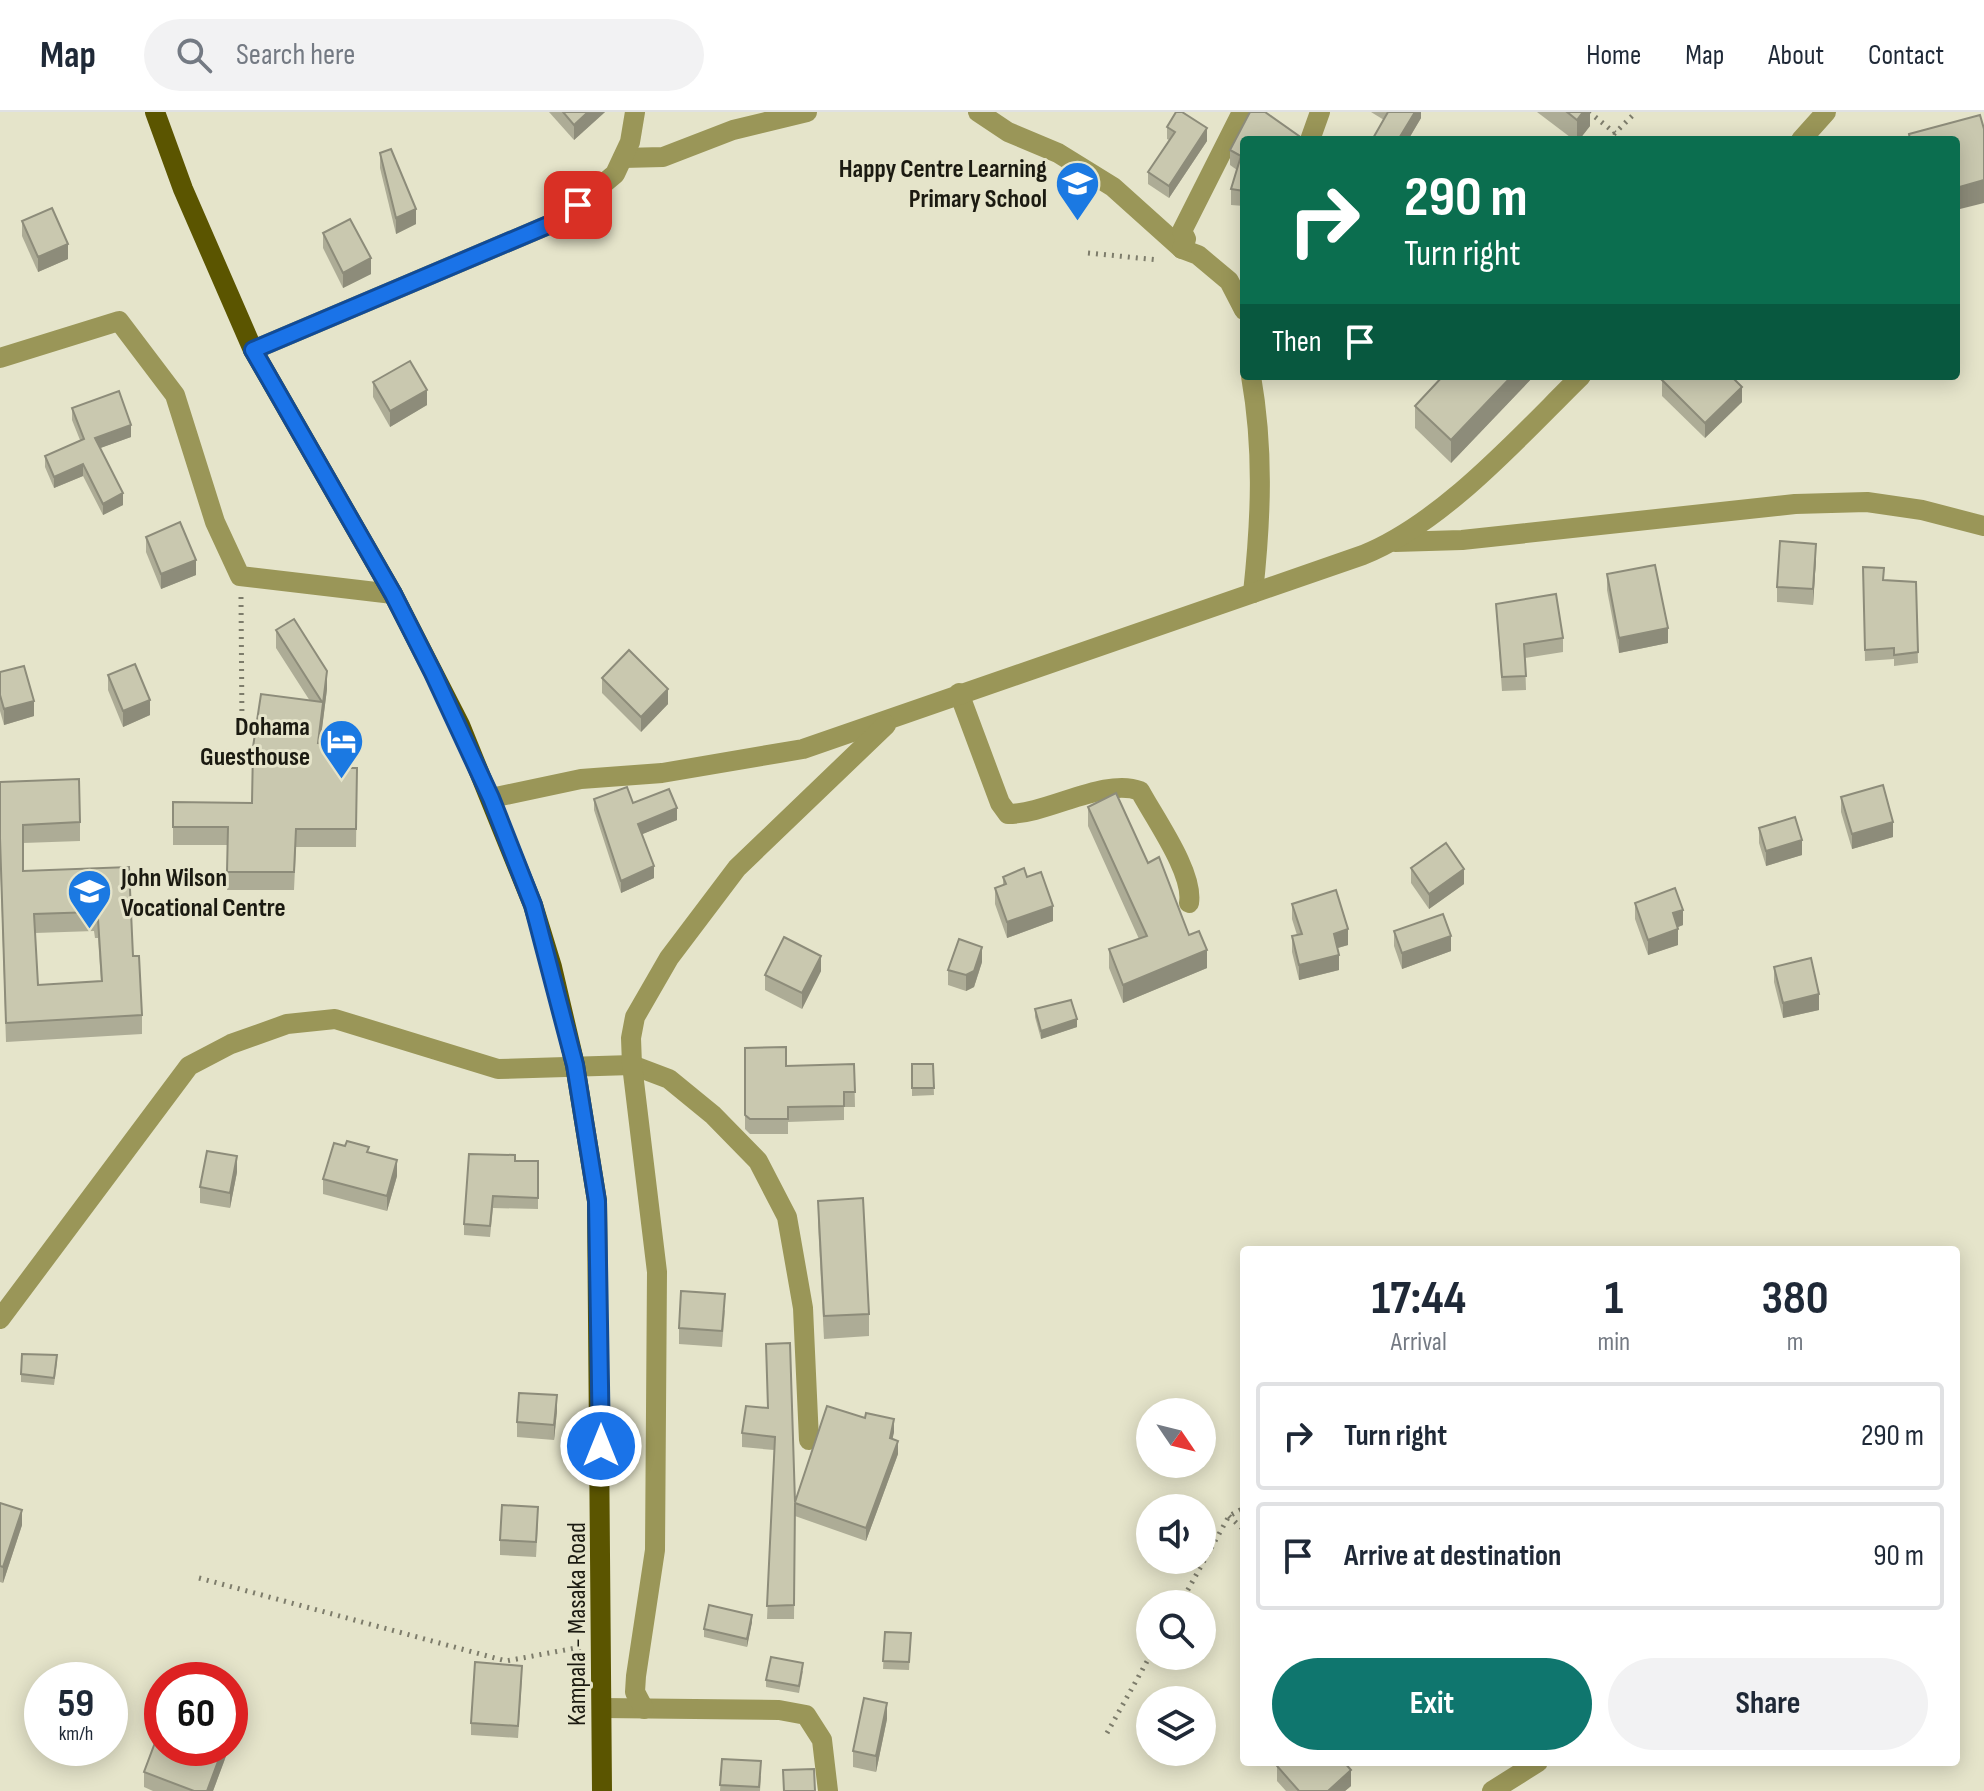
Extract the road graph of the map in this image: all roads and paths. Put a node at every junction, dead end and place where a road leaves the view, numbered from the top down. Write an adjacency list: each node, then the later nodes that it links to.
1 (155, 112): 19 (main road, Kampala - Masaka Road)
2 (635, 112): 14 (street)
3 (807, 112): 14 (street)
4 (978, 112): 15 (street)
5 (1242, 112): 15 (street)
6 (1320, 112): 11 (street)
7 (1589, 112): 10 (path)
8 (1636, 112): 10 (path)
9 (1826, 112): 13 (street)
10 (1615, 133): 12 (path)
11 (1311, 136)
12 (1612, 136)
13 (1805, 136)
14 (623, 158): 19 (street)
15 (1182, 249): 18 (street)
16 (1088, 253): 17 (path)
17 (1164, 261)
18 (1240, 302)
19 (253, 350): 27 (main road, Kampala - Masaka Road)
20 (0, 358): 25 (street)
21 (1252, 380): 26 (street)
22 (1577, 380): 24 (street)
23 (1984, 526): 24 (street)
24 (1395, 542): 26 (street)
25 (240, 576): 27 (street); 30 (path)
26 (1253, 593): 28 (street)
27 (393, 594): 31 (main road, Kampala - Masaka Road)
28 (959, 693): 29 (street); 32 (street)
29 (892, 719): 31 (street); 34 (street)
30 (242, 726)
31 (491, 798): 33 (main road, Kampala - Masaka Road)
32 (1189, 903)
33 (575, 1065): 34 (street); 35 (street); 42 (main road, Kampala - Masaka Road)
34 (632, 1065): 36 (street); 45 (street)
35 (0, 1319)
36 (809, 1440)
37 (1240, 1510): 38 (path)
38 (1229, 1516): 39 (path); 41 (path)
39 (1240, 1526)
40 (199, 1578): 42 (path)
41 (1188, 1590)
42 (601, 1642): 44 (main road, Kampala - Masaka Road)
43 (1142, 1670): 46 (path)
44 (602, 1708): 45 (street); 48 (main road, Kampala - Masaka Road)
45 (644, 1709): 49 (street)
46 (1107, 1733)
47 (1532, 1766): 50 (street)
48 (602, 1791)
49 (828, 1791)
50 (1492, 1791)

